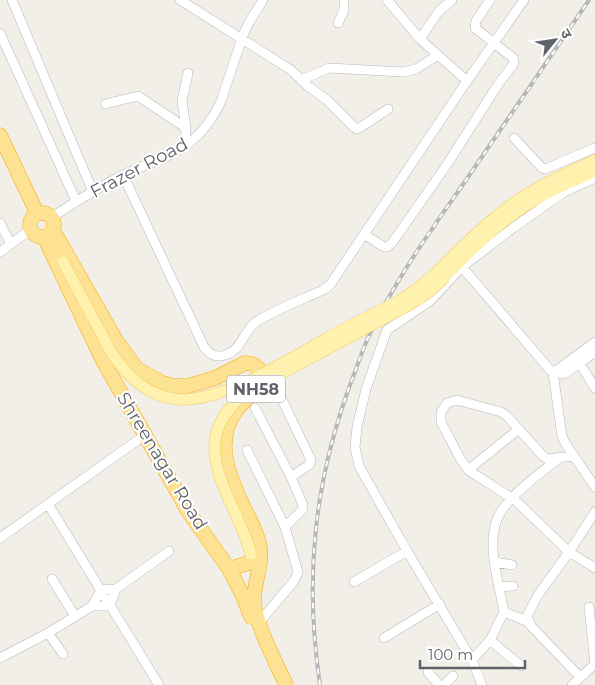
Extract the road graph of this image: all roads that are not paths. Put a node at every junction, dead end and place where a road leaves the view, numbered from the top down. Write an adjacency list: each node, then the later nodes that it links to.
1 (12, 0): 28 (street)
2 (180, 0): 11 (street)
3 (263, 0): 11 (street, Frazer Road)
4 (344, 0): 9 (street)
5 (386, 0): 12 (street)
6 (452, 0): 12 (street)
7 (490, 0): 13 (street)
8 (524, 0): 13 (street)
9 (338, 23)
10 (0, 33): 29 (street)
11 (242, 38): 16 (street); 23 (street, Frazer Road)
12 (420, 39): 14 (street)
13 (493, 43): 17 (street); 34 (street)
14 (438, 55): 16 (street); 17 (street)
15 (188, 73): 20 (street)
16 (301, 80): 19 (street)
17 (467, 81): 34 (street)
18 (105, 104): 20 (street)
19 (388, 109)
20 (186, 128): 23 (street)
21 (0, 135): 30 (highway)
22 (514, 138): 24 (street)
23 (186, 146): 26 (street, Frazer Road)
24 (595, 148)
25 (594, 164): 33 (main road, bridge); 62 (main road, bridge)
26 (123, 175): 28 (street, Frazer Road); 34 (street)
27 (595, 178): 37 (street)
28 (97, 189): 29 (street, Frazer Road)
29 (76, 202): 33 (street, Frazer Road)
30 (37, 213): 32 (highway); 33 (highway)
31 (0, 223): 35 (street)
32 (30, 230): 33 (highway); 35 (street)
33 (49, 230): 46 (highway, Shreenagar Road / NH58); 62 (highway, Shreenagar Road / NH58)
34 (364, 235)
35 (11, 244): 36 (street)
36 (0, 252)
37 (462, 267): 41 (street); 59 (street)
38 (595, 342): 41 (street)
39 (595, 352): 40 (street)
40 (580, 364): 41 (street); 43 (street)
41 (553, 372): 48 (street)
42 (276, 387): 51 (street)
43 (595, 388)
44 (255, 408): 51 (street)
45 (519, 428): 49 (street); 50 (street); 50 (street)
46 (145, 435): 54 (street); 65 (highway, Shreenagar Road / NH58)
47 (246, 450): 56 (street)
48 (574, 456): 49 (street); 52 (street)
49 (559, 458): 53 (street)
50 (468, 470): 53 (street)
51 (291, 477): 56 (street)
52 (595, 487)
53 (511, 499): 60 (street); 61 (street)
54 (48, 504): 57 (street); 71 (street)
55 (595, 512): 60 (street)
56 (285, 528): 79 (street)
57 (0, 538)
58 (169, 550): 70 (street)
59 (407, 551): 67 (street); 72 (street)
60 (569, 552): 64 (street); 78 (street)
61 (495, 562): 63 (street); 69 (street)
62 (254, 564): 65 (highway); 79 (highway, Shreenagar Road / NH58)
63 (512, 565)
64 (595, 568)
65 (229, 569): 79 (highway, Shreenagar Road / NH58)
66 (52, 579): 77 (street)
67 (354, 582)
68 (513, 586): 69 (street)
69 (499, 587): 76 (street)
70 (116, 589): 71 (street); 74 (street)
71 (101, 590): 73 (street); 74 (street)
72 (440, 604): 81 (street); 85 (street)
73 (92, 606): 74 (street); 77 (street)
74 (110, 606): 91 (street)
75 (589, 607): 86 (street)
76 (504, 612): 78 (street); 82 (street)
77 (75, 616): 80 (street)
78 (528, 622): 90 (street)
79 (257, 625): 93 (highway, Shreenagar Road / NH58); 94 (highway, Shreenagar Road / NH58)
80 (48, 633): 83 (street); 84 (street)
81 (384, 638)
82 (490, 640): 85 (street); 87 (street)
83 (63, 654)
84 (0, 658)
85 (472, 660): 97 (street)
86 (595, 664): 90 (street)
87 (520, 666)
88 (428, 672): 95 (street)
89 (453, 676): 96 (street)
90 (580, 677): 98 (street)
91 (158, 682): 92 (street)
92 (147, 685)
93 (277, 685)
94 (286, 685)
95 (439, 685)
96 (444, 685)
97 (482, 685)
98 (572, 685)

